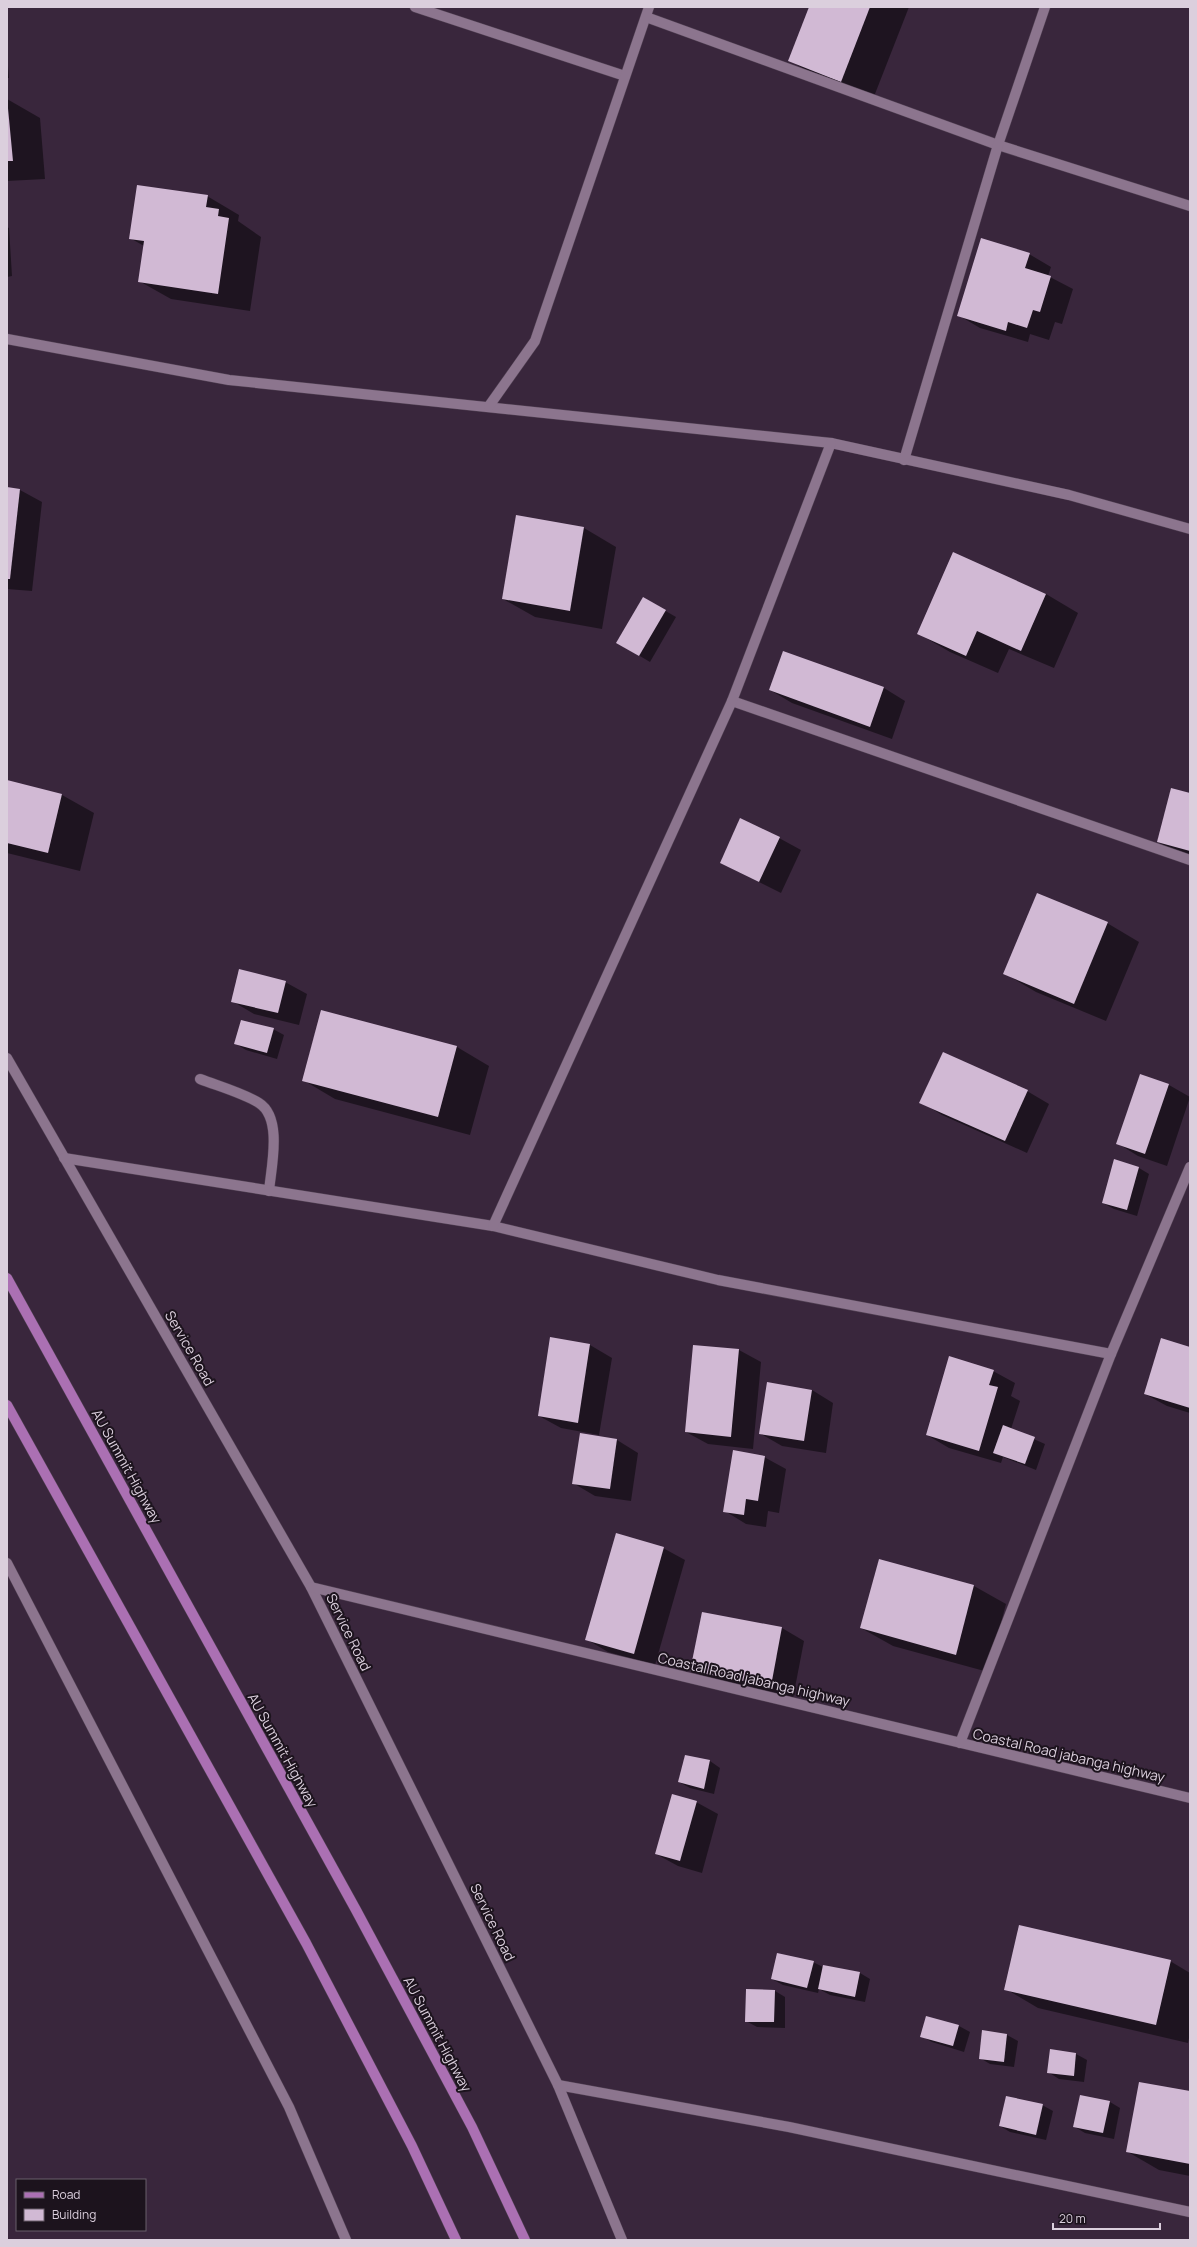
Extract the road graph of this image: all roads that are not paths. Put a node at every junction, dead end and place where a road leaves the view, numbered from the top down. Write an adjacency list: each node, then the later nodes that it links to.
1 (415, 7): 4 (street)
2 (1045, 7): 5 (street)
3 (647, 12): 4 (street); 5 (street)
4 (625, 76): 8 (street)
5 (998, 144): 6 (street); 10 (street)
6 (1190, 206)
7 (7, 339): 8 (street)
8 (489, 406): 9 (street)
9 (831, 443): 10 (street); 12 (street)
10 (904, 460): 11 (street)
11 (1190, 529)
12 (732, 701): 13 (street); 19 (street)
13 (1190, 860)
14 (7, 1058): 16 (street, Service Road)
15 (200, 1079): 18 (street)
16 (64, 1158): 18 (street); 24 (street, Service Road)
17 (1190, 1167): 21 (street)
18 (269, 1191): 19 (street)
19 (493, 1226): 21 (street)
20 (7, 1278): 31 (main road, AU Summit Highway)
21 (1110, 1354): 25 (street)
22 (7, 1405): 30 (main road)
23 (7, 1563): 29 (street)
24 (311, 1587): 25 (street, Coastal Road jabanga highway); 27 (street, Service Road)
25 (960, 1743): 26 (street, Coastal Road jabanga highway)
26 (1190, 1798)
27 (558, 2085): 28 (street); 32 (street, Service Road)
28 (1190, 2212)
29 (346, 2240)
30 (456, 2240)
31 (525, 2240)
32 (622, 2240)

